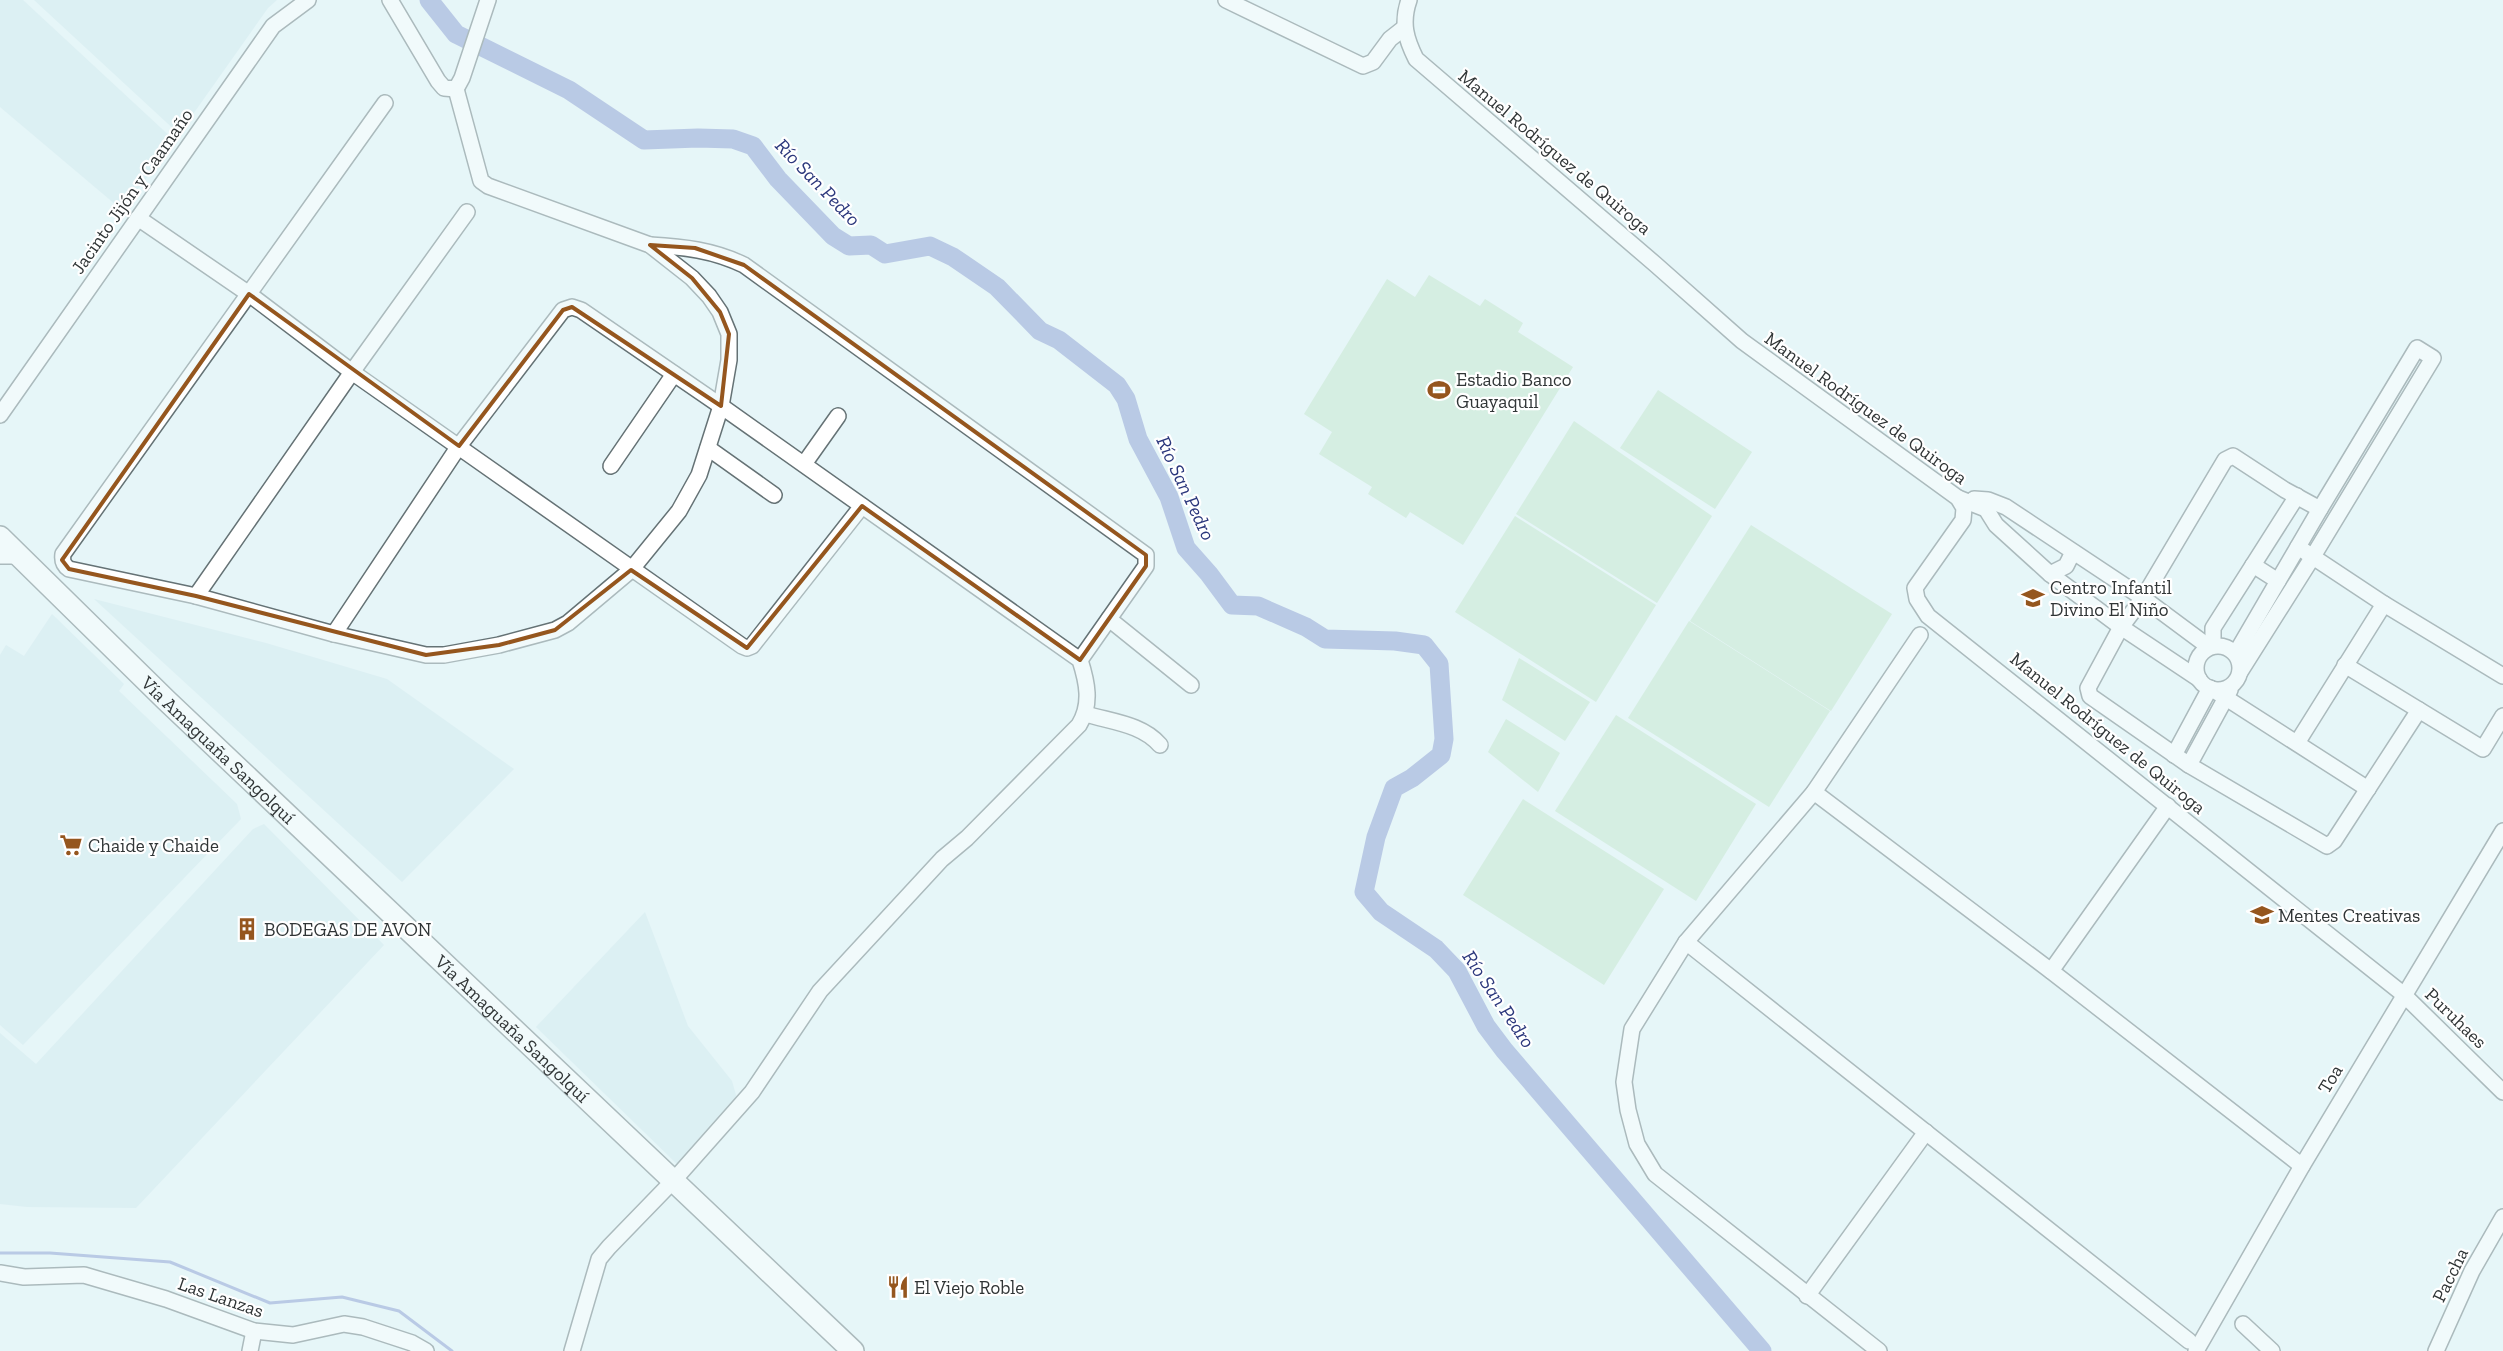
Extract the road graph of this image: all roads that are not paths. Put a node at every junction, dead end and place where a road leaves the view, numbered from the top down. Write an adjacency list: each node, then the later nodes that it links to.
1 (308, 0): 10 (street, Jacinto Jijón y Caamaño)
2 (390, 0): 7 (street)
3 (1226, 0): 6 (street)
4 (1409, 0): 6 (street, Manuel Rodríguez de Quiroga)
5 (487, 4): 7 (street)
6 (1404, 28): 25 (street, Manuel Rodríguez de Quiroga)
7 (459, 83): 11 (street)
8 (385, 103): 12 (street)
9 (467, 212): 13 (street)
10 (138, 218): 12 (street); 16 (street, Jacinto Jijón y Caamaño)
11 (650, 245): 15 (street); 41 (street)
12 (249, 294): 13 (street); 38 (street)
13 (352, 372): 18 (street); 38 (street)
14 (674, 374): 15 (street); 18 (street); 21 (street)
15 (721, 406): 19 (street); 20 (street)
16 (0, 415)
17 (838, 416): 20 (street)
18 (459, 446): 35 (street); 43 (street)
19 (708, 448): 23 (street); 35 (street)
20 (804, 464): 27 (street)
21 (611, 466)
22 (2331, 489): 26 (street); 26 (street); 28 (street)
23 (774, 495)
24 (2297, 496): 28 (street); 34 (street); 39 (street)
25 (1958, 498): 31 (street); 36 (street); 62 (street, Manuel Rodríguez de Quiroga)
26 (2349, 499): 33 (street)
27 (862, 506): 35 (street); 47 (street)
28 (2320, 508): 30 (street)
29 (0, 538): 32 (highway, Vía Amaguaña Sangolquí)
30 (2298, 547): 33 (street); 37 (street)
31 (2073, 552): 36 (street); 39 (street)
32 (10, 556): 70 (highway, Vía Amaguaña Sangolquí)
33 (2312, 558): 40 (street); 52 (street)
34 (2253, 565): 37 (street); 45 (street)
35 (631, 570): 43 (street)
36 (2050, 574): 42 (street)
37 (2278, 581): 46 (street)
38 (196, 596): 43 (street)
39 (2143, 598): 42 (street); 45 (street)
40 (2384, 604): 48 (street); 49 (street)
41 (1109, 618): 47 (street); 50 (street)
42 (2121, 627): 51 (street); 58 (street)
43 (334, 634)
44 (1920, 635): 61 (street)
45 (2211, 646): 46 (street); 51 (street)
46 (2236, 654): 52 (street)
47 (1080, 660): 54 (street)
48 (2345, 665): 53 (street); 56 (street)
49 (2503, 676)
50 (1191, 685)
51 (2207, 685): 52 (street); 58 (street)
52 (2233, 685): 56 (street); 59 (street)
53 (2419, 710): 55 (street); 60 (street)
54 (1086, 714): 57 (street); 70 (street)
55 (2503, 716)
56 (2298, 744): 60 (street)
57 (1160, 745)
58 (2174, 755): 59 (street)
59 (2189, 765): 60 (street)
60 (2368, 790)
61 (1814, 792): 64 (street); 65 (street)
62 (2168, 806): 65 (street); 66 (street, Manuel Rodríguez de Quiroga)
63 (2503, 831): 66 (street, Toa)
64 (1686, 942): 68 (street); 73 (street)
65 (2051, 971): 69 (street)
66 (2403, 994): 67 (street, Puruhaes); 69 (street, Toa)
67 (2503, 1092)
68 (1926, 1132): 73 (street); 76 (street)
69 (2302, 1166): 76 (street, Toa)
70 (674, 1180): 79 (street); 80 (highway, Vía Amaguaña Sangolquí)
71 (2503, 1217): 83 (street, Paccha)
72 (0, 1273): 75 (street, Las Lanzas)
73 (1807, 1296): 81 (street)
74 (2242, 1324): 82 (street)
75 (254, 1331): 77 (street); 78 (street, Las Lanzas)
76 (2192, 1346)
77 (250, 1351)
78 (426, 1351)
79 (572, 1351)
80 (853, 1351)
81 (1879, 1351)
82 (2272, 1351)
83 (2436, 1351)

